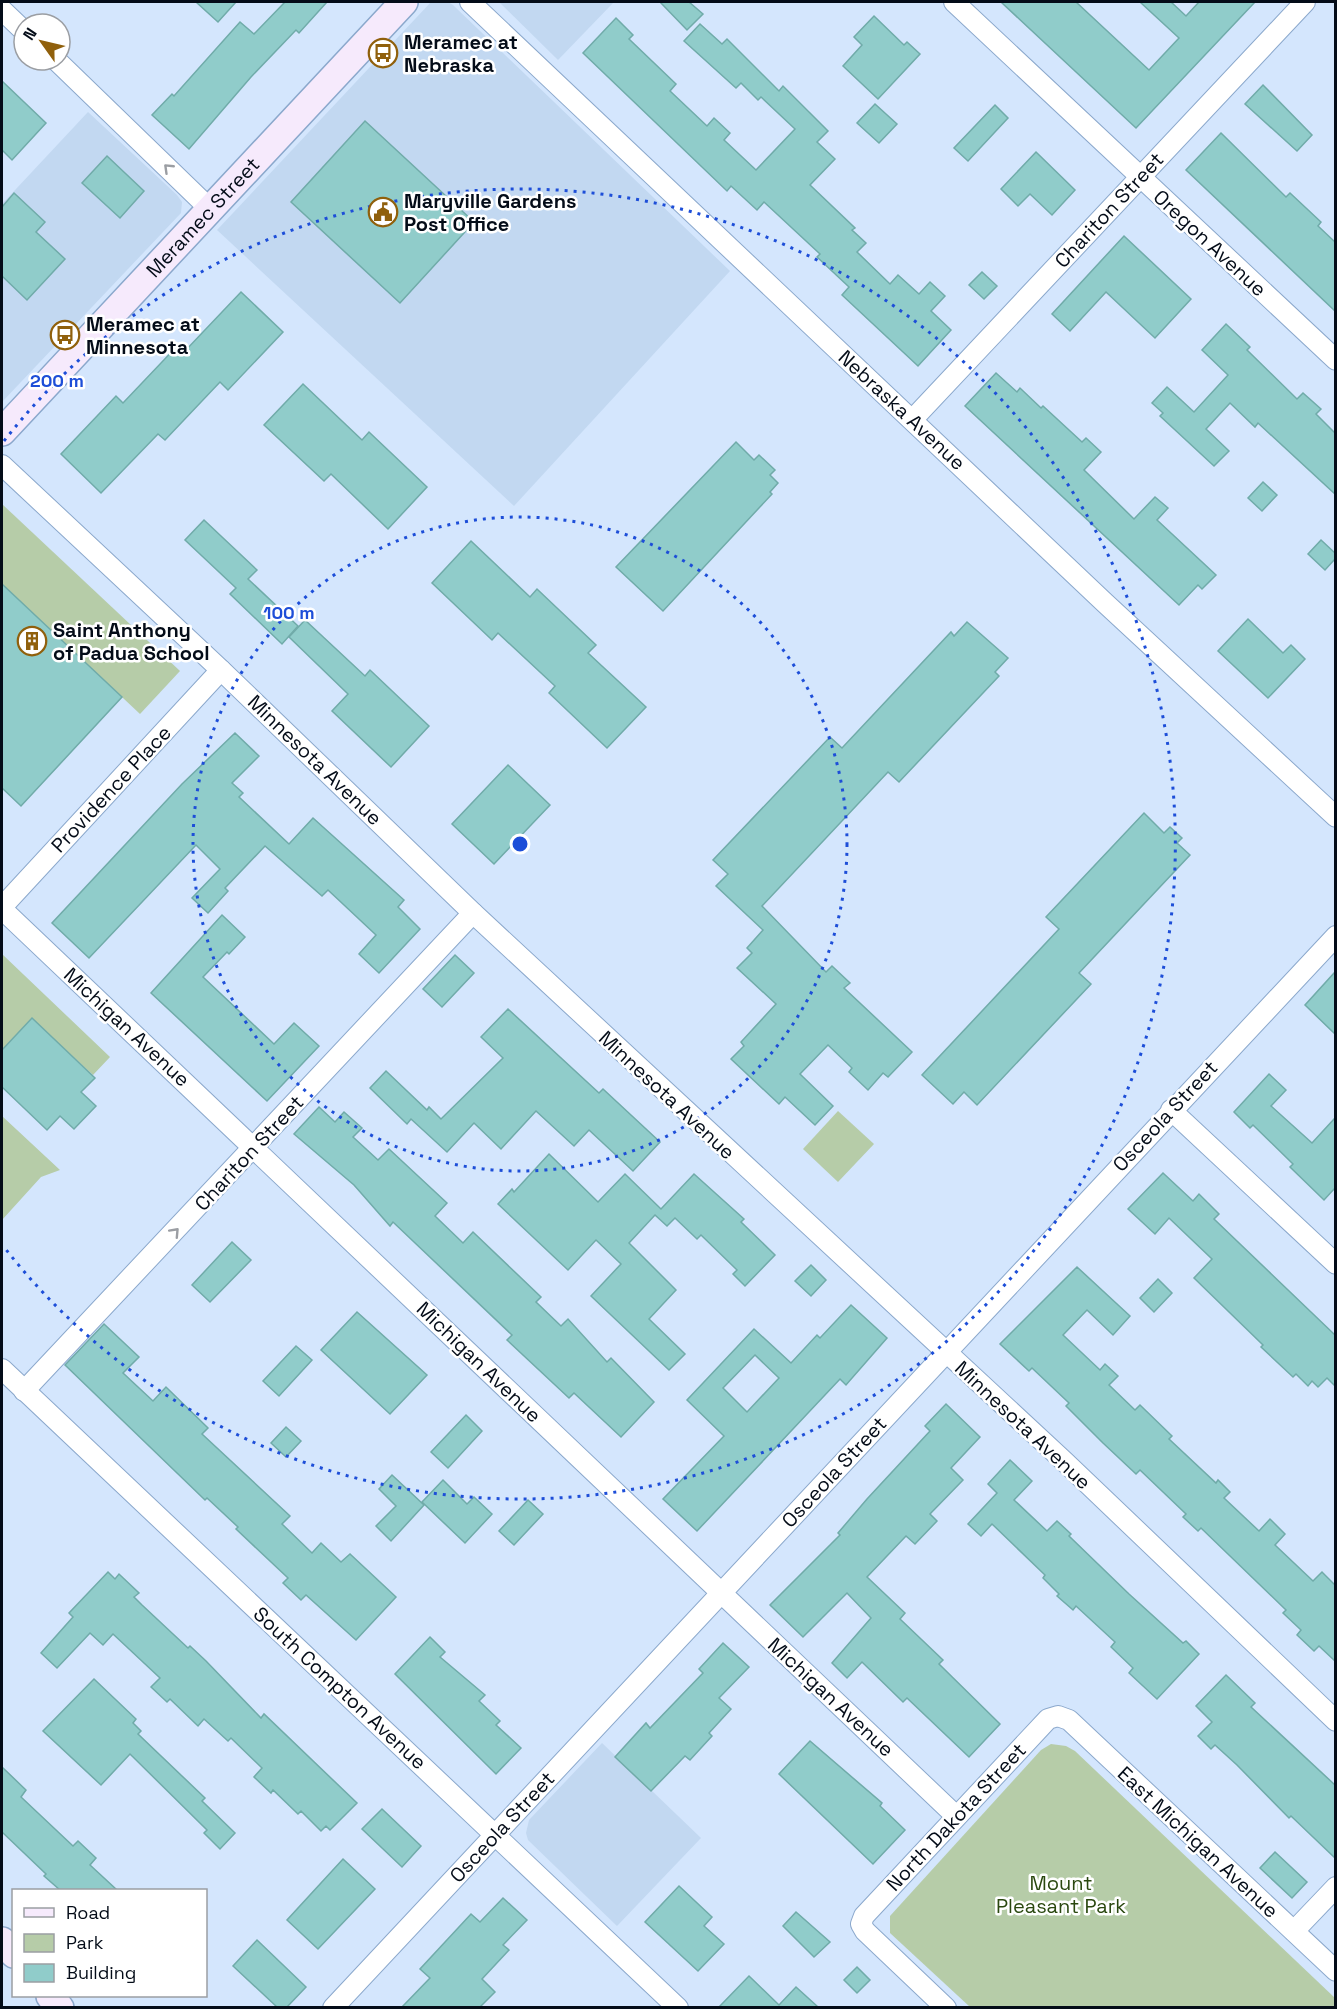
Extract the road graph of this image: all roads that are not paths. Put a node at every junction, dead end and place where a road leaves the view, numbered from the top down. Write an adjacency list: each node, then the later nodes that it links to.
1 (404, 2): 7 (street, Meramec Street)
2 (470, 2): 9 (street, Nebraska Avenue)
3 (954, 2): 6 (street, Oregon Avenue)
4 (1305, 2): 6 (street, Chariton Street)
5 (68, 72): 7 (street, one-way to 5)
6 (1140, 177): 8 (street, Oregon Avenue); 9 (street, Chariton Street)
7 (210, 209): 10 (street, Meramec Street)
8 (1335, 360)
9 (913, 419): 13 (street, Nebraska Avenue)
10 (2, 432)
11 (2, 465): 12 (street, Minnesota Avenue)
12 (221, 670): 14 (street, Providence Place); 15 (street, Minnesota Avenue)
13 (1335, 817)
14 (2, 908): 18 (street, Michigan Avenue)
15 (472, 913): 18 (street, Chariton Street); 20 (street, Minnesota Avenue)
16 (1335, 936): 17 (street, Osceola Street)
17 (1170, 1110): 19 (street); 20 (street, Osceola Street)
18 (254, 1148): 22 (street, Chariton Street, one-way to 18); 23 (street, Michigan Avenue)
19 (1335, 1264)
20 (944, 1352): 23 (street, Osceola Street); 25 (street, Minnesota Avenue)
21 (2, 1369): 22 (street, South Compton Avenue)
22 (24, 1391): 27 (street, South Compton Avenue)
23 (722, 1594): 26 (street, Michigan Avenue); 27 (street, Osceola Street)
24 (1058, 1716): 26 (street, North Dakota Street); 29 (street, East Michigan Avenue)
25 (1335, 1721)
26 (956, 1816): 33 (street, North Dakota Street)
27 (495, 1834): 31 (street, Osceola Street); 32 (street, South Compton Avenue)
28 (1335, 1887): 29 (street)
29 (1294, 1931): 30 (street, East Michigan Avenue)
30 (1335, 1971)
31 (333, 2007)
32 (678, 2007)
33 (946, 2007)

